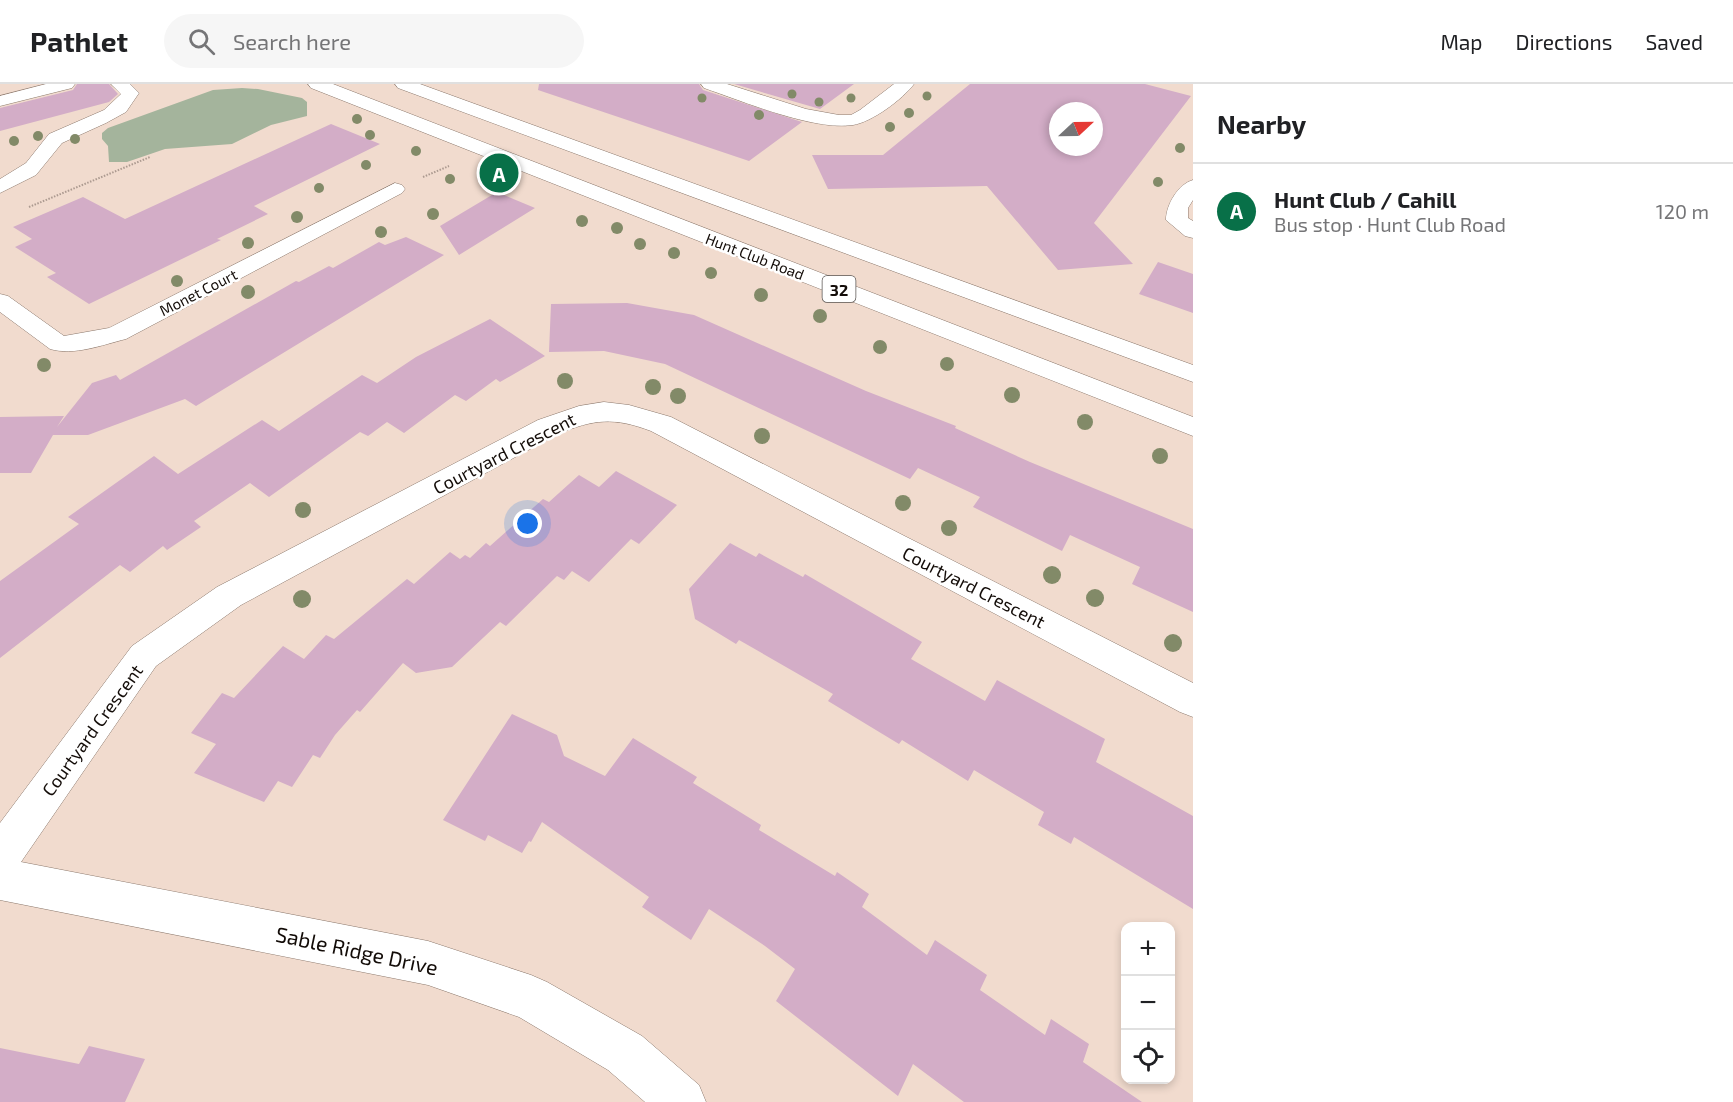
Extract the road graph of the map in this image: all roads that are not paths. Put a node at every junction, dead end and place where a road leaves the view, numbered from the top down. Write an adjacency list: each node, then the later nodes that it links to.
1 (66, 84): 7 (street)
2 (120, 84): 9 (street)
3 (317, 84): 14 (street, Hunt Club Road / 32)
4 (404, 84): 13 (street, 32)
5 (710, 84): 6 (street)
6 (905, 84)
7 (0, 101)
8 (1193, 186): 11 (street)
9 (0, 187)
10 (395, 189): 12 (street, Monet Court)
11 (1193, 231)
12 (0, 301)
13 (1193, 374)
14 (1193, 427)
15 (1193, 701): 16 (street, Courtyard Crescent)
16 (0, 857)
17 (0, 879): 18 (street, Sable Ridge Drive)
18 (682, 1102)

